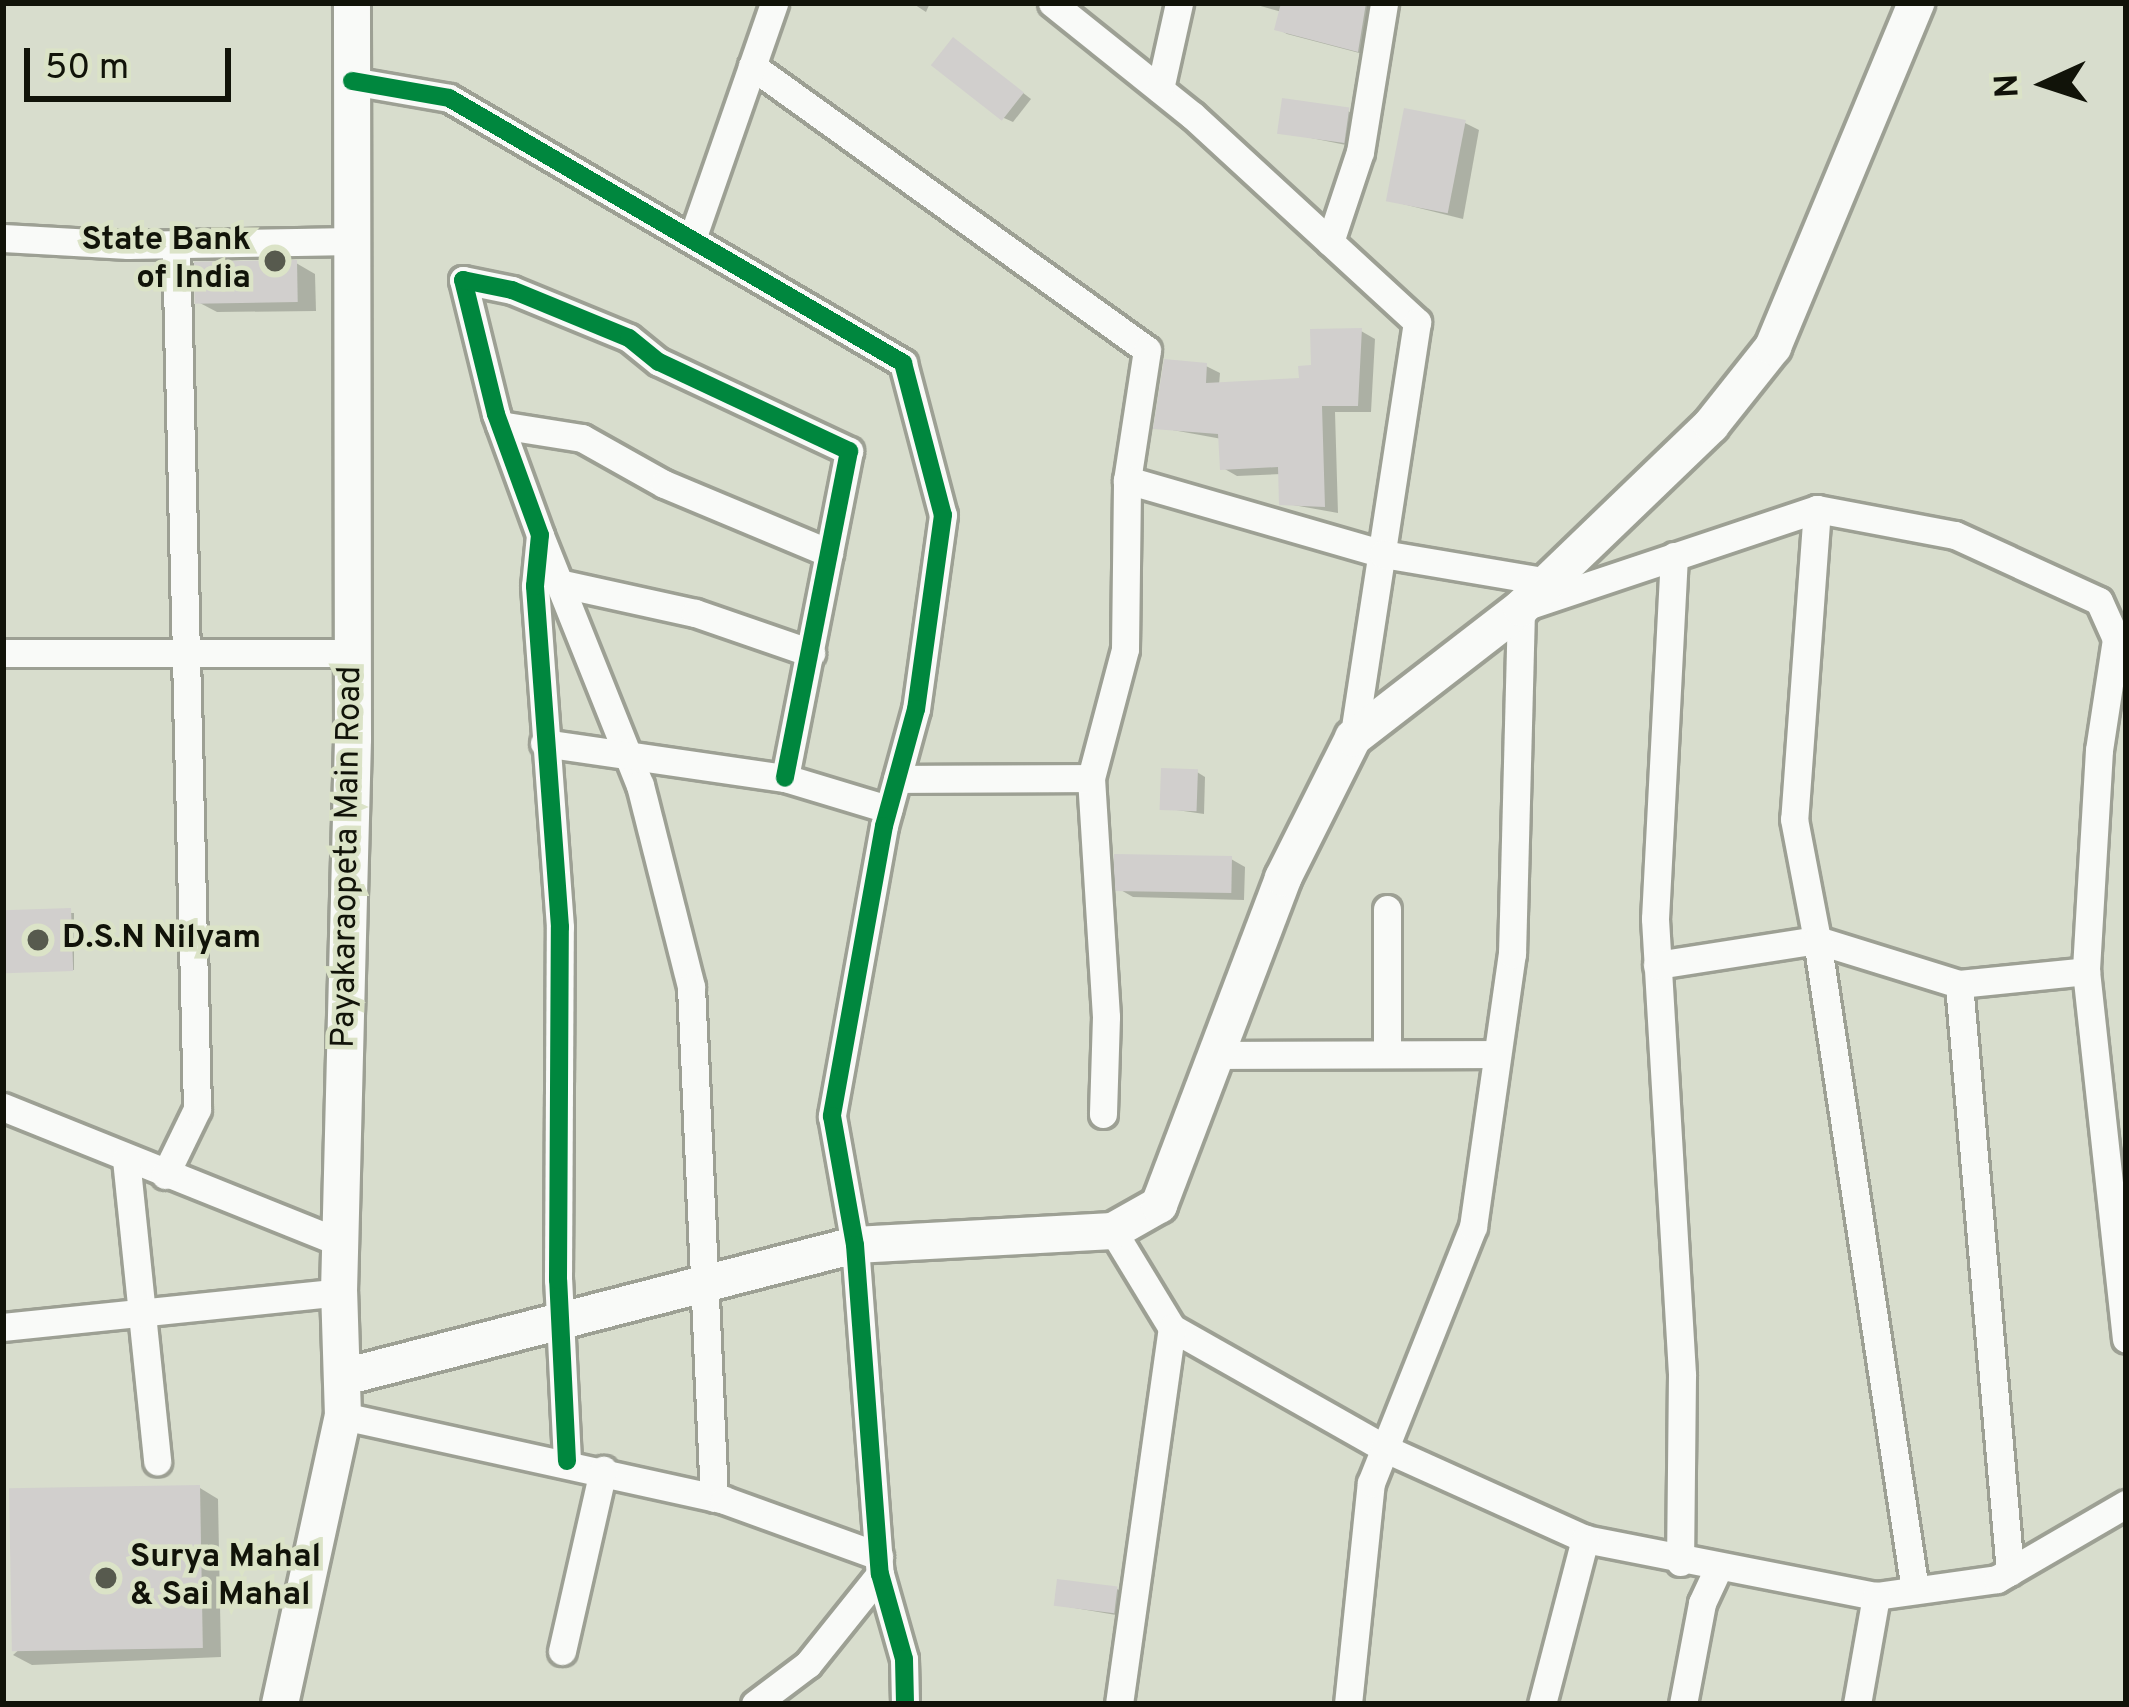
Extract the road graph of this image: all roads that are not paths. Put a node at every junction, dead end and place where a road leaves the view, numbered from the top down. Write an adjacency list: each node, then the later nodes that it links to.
1 (352, 3): 8 (main road, Payakaraopeta Main Road)
2 (774, 3): 7 (street)
3 (1052, 3): 9 (street)
4 (1179, 3): 9 (street)
5 (1384, 3): 13 (street)
6 (1916, 3): 22 (main road)
7 (752, 66): 11 (street); 16 (street)
8 (352, 81): 11 (street); 12 (main road, Payakaraopeta Main Road)
9 (1160, 89): 13 (street)
10 (3, 238): 14 (street)
11 (692, 239): 35 (street)
12 (352, 241): 14 (street); 29 (main road, Payakaraopeta Main Road)
13 (1330, 242): 20 (street)
14 (176, 244): 28 (street)
15 (500, 425): 18 (street); 19 (street); 19 (street)
16 (1127, 480): 20 (street); 34 (street)
17 (1817, 509): 21 (street); 25 (street); 38 (street)
18 (540, 535): 23 (street); 31 (street)
19 (829, 554): 26 (street)
20 (1383, 554): 22 (street); 30 (street)
21 (1674, 556): 24 (street); 39 (street)
22 (1549, 582): 24 (main road)
23 (563, 584): 26 (street); 32 (street)
24 (1522, 608): 30 (main road); 43 (street)
25 (2121, 641): 40 (street)
26 (811, 652): 33 (street)
27 (3, 653): 28 (street)
28 (185, 653): 29 (street); 49 (street)
29 (353, 653): 51 (main road, Payakaraopeta Main Road)
30 (1353, 738): 44 (main road)
31 (544, 743): 32 (street); 56 (street)
32 (630, 754): 33 (street); 53 (street)
33 (785, 778): 36 (street)
34 (1090, 778): 35 (street); 46 (street)
35 (897, 779): 36 (street)
36 (888, 809): 52 (street)
37 (1387, 909): 42 (street)
38 (1817, 940): 39 (street); 41 (street); 73 (street)
39 (1657, 965): 69 (street)
40 (2086, 971): 41 (street); 47 (street)
41 (1960, 985): 72 (street)
42 (1387, 1054): 43 (street); 44 (street)
43 (1497, 1054): 62 (street)
44 (1216, 1055): 50 (main road)
45 (3, 1107): 48 (street)
46 (1103, 1114)
47 (2115, 1144): 59 (street)
48 (126, 1160): 49 (street); 55 (street)
49 (165, 1175): 51 (street)
50 (1113, 1231): 52 (main road); 58 (street)
51 (341, 1243): 54 (main road, Payakaraopeta Main Road)
52 (855, 1244): 53 (main road); 70 (street)
53 (706, 1289): 56 (main road); 66 (street)
54 (339, 1292): 55 (street); 60 (main road, Payakaraopeta Main Road)
55 (142, 1314): 57 (street); 63 (street)
56 (561, 1325): 60 (main road); 64 (street)
57 (3, 1327)
58 (1172, 1328): 62 (street); 80 (street)
59 (2126, 1339)
60 (344, 1376): 61 (main road, Payakaraopeta Main Road)
61 (343, 1417): 64 (street); 77 (main road, Payakaraopeta Main Road)
62 (1386, 1449): 68 (street); 81 (street)
63 (158, 1461)
64 (567, 1461): 65 (street)
65 (603, 1470): 66 (street); 75 (street)
66 (714, 1498): 70 (street)
67 (2126, 1504): 72 (street)
68 (1585, 1539): 69 (street); 82 (street)
69 (1680, 1562): 71 (street)
70 (879, 1565): 78 (street); 79 (street)
71 (1717, 1571): 74 (street); 83 (street)
72 (2010, 1573): 73 (street)
73 (1916, 1590): 74 (street)
74 (1876, 1596): 76 (street)
75 (562, 1652)
76 (1860, 1703)
77 (280, 1704)
78 (755, 1704)
79 (904, 1704)
80 (1119, 1704)
81 (1348, 1704)
82 (1542, 1704)
83 (1683, 1704)

